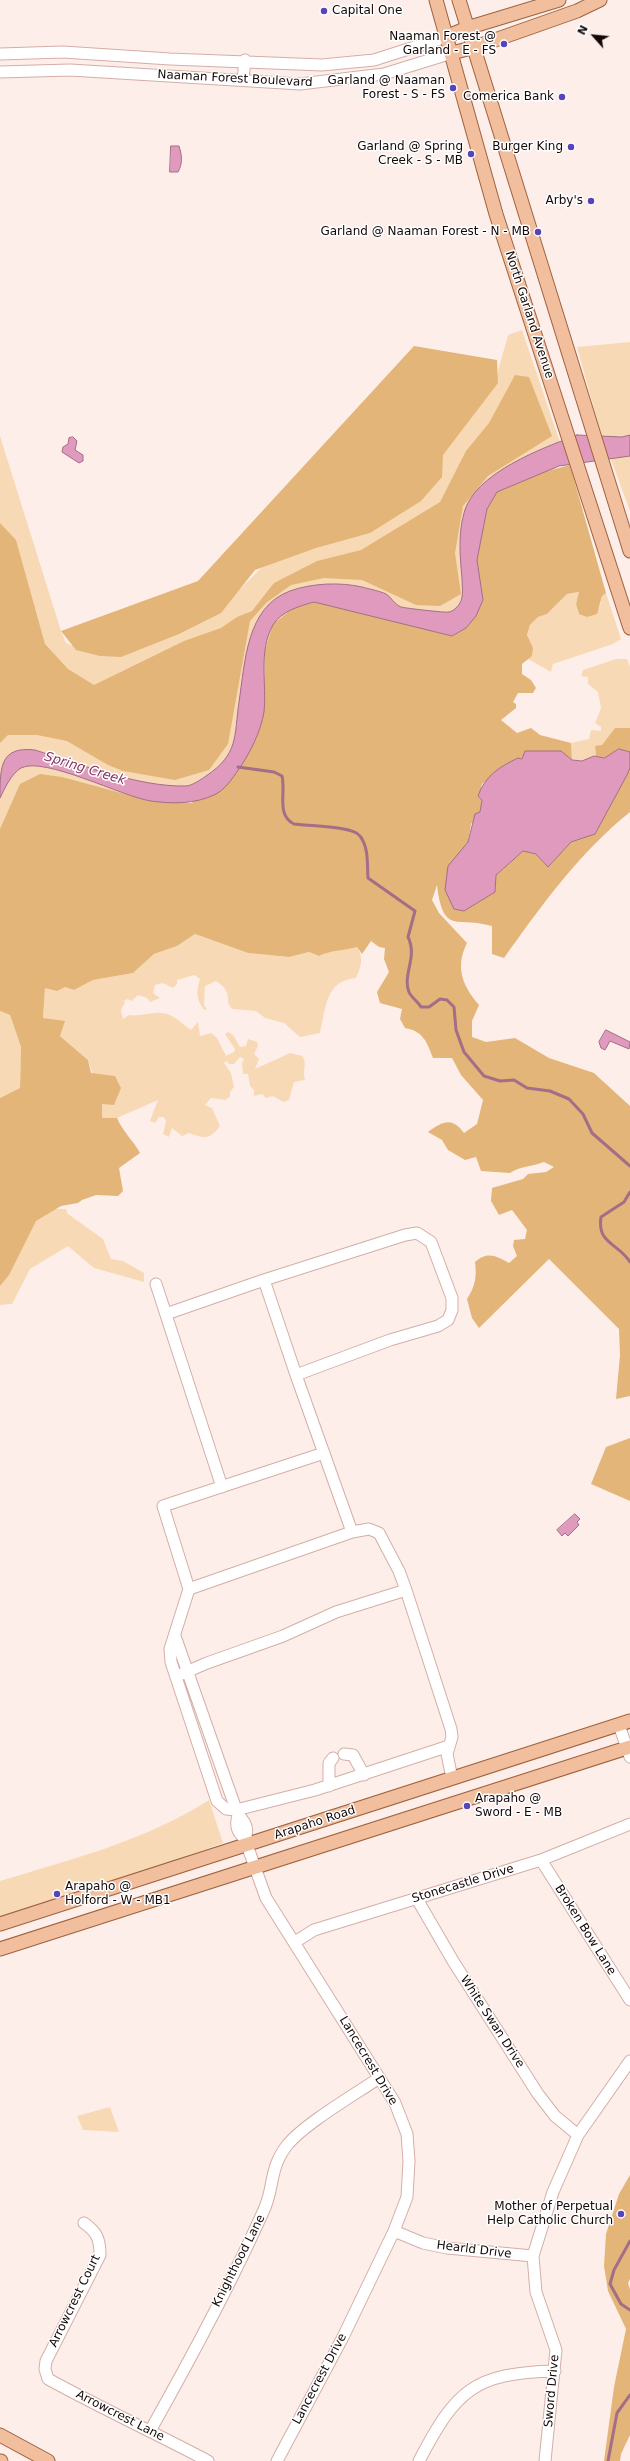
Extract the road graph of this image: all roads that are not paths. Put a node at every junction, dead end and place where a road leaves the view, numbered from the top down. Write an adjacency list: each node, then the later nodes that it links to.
1 (436, 0): 6 (main road, North Garland Avenue)
2 (459, 0): 5 (main road, North Garland Avenue)
3 (559, 0): 5 (main road, Naaman Forest Boulevard)
4 (600, 0): 7 (main road, Naaman Forest Boulevard)
5 (467, 28): 6 (main road, Naaman Forest Boulevard); 7 (main road, North Garland Avenue)
6 (446, 37): 8 (main road, North Garland Avenue); 10 (street, Naaman Forest Boulevard)
7 (475, 47): 8 (main road, Naaman Forest Boulevard); 13 (main road, North Garland Avenue)
8 (452, 53): 12 (street, Naaman Forest Boulevard); 14 (main road, North Garland Avenue)
9 (0, 54): 10 (street, Naaman Forest Boulevard)
10 (246, 60): 12 (street)
11 (0, 72): 12 (street, Naaman Forest Boulevard)
12 (243, 80)
13 (630, 551)
14 (630, 628)
15 (264, 1280): 17 (street); 18 (street); 18 (street)
16 (156, 1284): 17 (street)
17 (166, 1314): 20 (street)
18 (296, 1375): 19 (street)
19 (324, 1453): 20 (street); 21 (street)
20 (222, 1487): 22 (street)
21 (352, 1532): 22 (street); 23 (street)
22 (189, 1589): 24 (street)
23 (406, 1590): 25 (street); 28 (street)
24 (175, 1636): 25 (street); 26 (street)
25 (188, 1672): 26 (street); 35 (street)
26 (177, 1676): 35 (street)
27 (625, 1723): 29 (street); 33 (main road, Arapaho Road)
28 (449, 1746): 32 (street); 33 (street)
29 (629, 1751): 39 (main road, Arapaho Road)
30 (344, 1754): 32 (street)
31 (333, 1758): 34 (street)
32 (364, 1775): 34 (street)
33 (452, 1778): 37 (main road, Arapaho Road)
34 (329, 1786): 35 (street)
35 (237, 1813)
36 (630, 1824): 38 (street, Stonecastle Drive)
37 (247, 1845): 39 (street, Lancecrest Drive); 41 (main road, Arapaho Road)
38 (541, 1860): 40 (street, Stonecastle Drive); 44 (street, Broken Bow Lane)
39 (254, 1868): 42 (street, Lancecrest Drive); 43 (main road, Arapaho Road)
40 (417, 1899): 42 (street, Stonecastle Drive); 47 (street, White Swan Drive)
41 (0, 1924)
42 (295, 1942): 46 (street, Lancecrest Drive)
43 (0, 1950)
44 (630, 2000)
45 (630, 2061): 47 (street, Sword Drive)
46 (379, 2078): 49 (street, Lancecrest Drive); 53 (street, Knighthood Lane)
47 (578, 2135): 50 (street, Sword Drive)
48 (84, 2223): 51 (street, Arrowcrest Court)
49 (394, 2231): 50 (street, Hearld Drive); 57 (street, Lancecrest Drive)
50 (533, 2256): 52 (street, Sword Drive)
51 (46, 2361): 53 (street, Arrowcrest Lane)
52 (556, 2371): 58 (street); 59 (street, Sword Drive)
53 (150, 2431): 56 (street, Arrowcrest Lane)
54 (0, 2435): 55 (main road)
55 (48, 2461)
56 (208, 2461)
57 (277, 2461)
58 (420, 2461)
59 (545, 2461)

